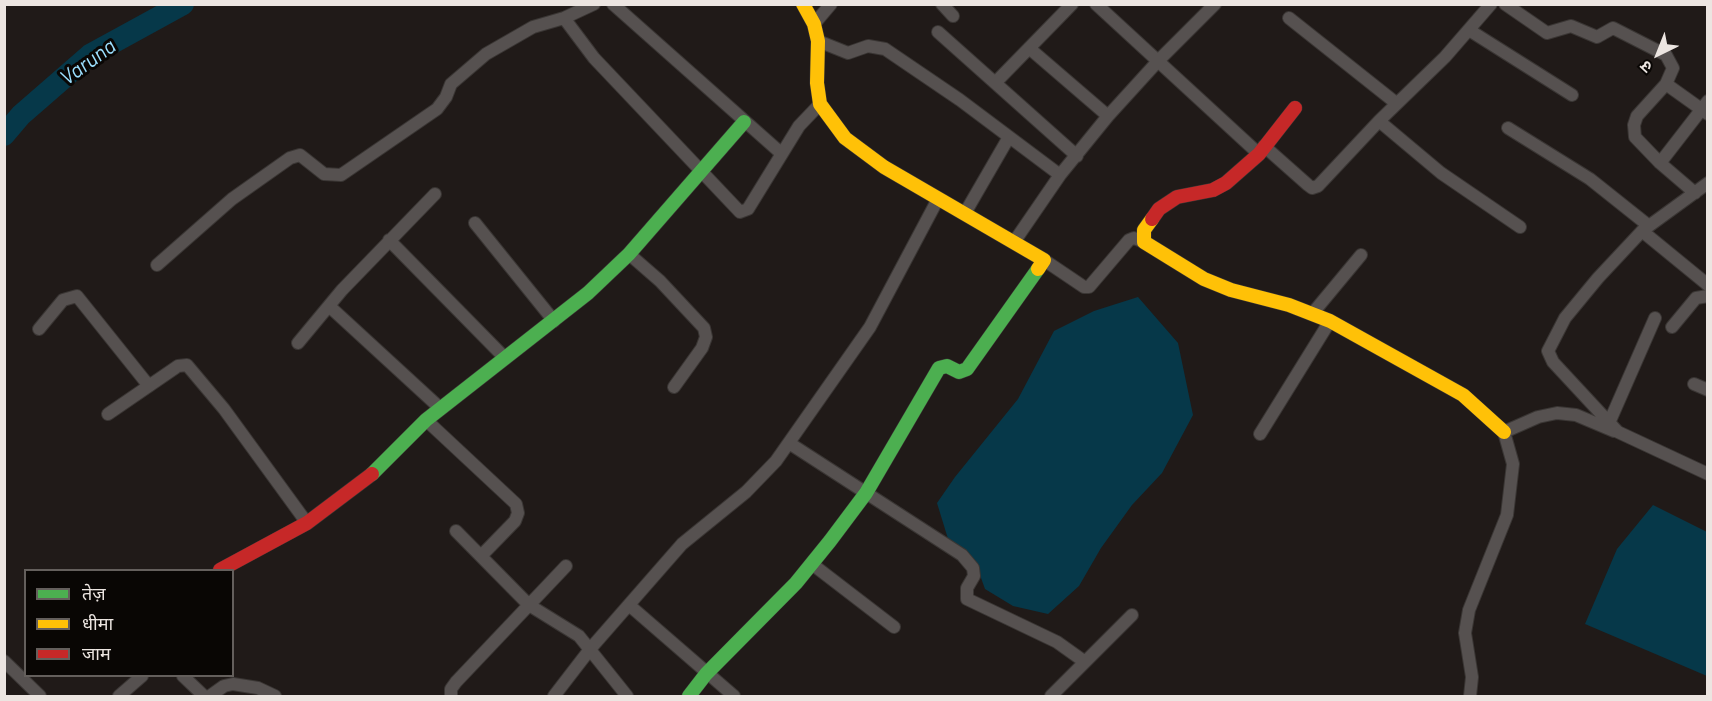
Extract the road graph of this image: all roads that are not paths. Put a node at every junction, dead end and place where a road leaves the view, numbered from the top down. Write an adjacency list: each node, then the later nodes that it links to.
1 (594, 4): 12 (street)
2 (613, 4): 29 (street)
3 (802, 4): 14 (street)
4 (831, 4): 14 (street)
5 (942, 4): 11 (street)
6 (1072, 4): 18 (street)
7 (1096, 4): 19 (street)
8 (1215, 4): 19 (street)
9 (1491, 4): 15 (street)
10 (1505, 4): 21 (street)
11 (952, 16)
12 (564, 18): 36 (street); 52 (street)
13 (1289, 18): 23 (street)
14 (814, 24): 17 (street)
15 (1469, 30): 22 (street); 23 (street)
16 (938, 32): 20 (street)
17 (818, 42): 24 (street); 31 (street)
18 (1029, 48): 20 (street); 27 (street)
19 (1159, 60): 27 (street); 32 (street)
20 (995, 83): 34 (street)
21 (1666, 84): 26 (street); 35 (street)
22 (1572, 95)
23 (1396, 103): 28 (street)
24 (820, 104): 33 (street); 41 (street)
25 (1295, 108): 32 (street)
26 (1705, 108): 35 (street)
27 (1108, 117): 34 (street)
28 (1379, 121): 32 (street); 44 (street)
29 (744, 122): 33 (street); 36 (street)
30 (1508, 128): 45 (street)
31 (1010, 137): 37 (street); 42 (street)
32 (1261, 150): 48 (street)
33 (782, 154): 36 (street)
34 (1077, 156): 37 (street)
35 (1660, 163): 39 (street)
36 (700, 172): 49 (street)
37 (1060, 175): 47 (street)
38 (1707, 183): 39 (street)
39 (1695, 193): 45 (street)
40 (435, 194): 46 (street)
41 (938, 199): 42 (street); 74 (street)
42 (965, 213): 47 (street)
43 (475, 223): 58 (street)
44 (1520, 227)
45 (1646, 229): 53 (street); 71 (street)
46 (389, 240): 55 (street); 63 (street)
47 (1014, 242): 51 (street)
48 (1144, 242): 51 (street); 56 (street)
49 (629, 254): 58 (street); 66 (street)
50 (1361, 255): 56 (street)
51 (1044, 260): 76 (street)
52 (157, 265)
53 (1707, 285)
54 (1707, 296): 60 (street)
55 (329, 306): 62 (street); 68 (street)
56 (1312, 314): 59 (street)
57 (1656, 318): 71 (street)
58 (554, 321): 63 (street)
59 (1330, 321): 72 (street); 73 (street)
60 (1672, 327)
61 (39, 329): 65 (street)
62 (298, 343)
63 (505, 358): 68 (street)
64 (1695, 384): 67 (street)
65 (148, 386): 69 (street); 77 (street)
66 (674, 387)
67 (1707, 390)
68 (440, 408): 70 (street)
69 (108, 414)
70 (426, 420): 77 (street); 79 (street)
71 (1613, 428): 72 (street); 75 (street)
72 (1504, 432): 104 (street)
73 (1260, 434)
74 (789, 443): 76 (street); 84 (street)
75 (1707, 474)
76 (866, 493): 80 (street); 89 (street)
77 (307, 523): 82 (street)
78 (456, 531): 79 (street)
79 (481, 556): 83 (street)
80 (812, 564): 86 (street); 90 (street)
81 (566, 566): 83 (street)
82 (222, 569)
83 (529, 605): 87 (street); 93 (street)
84 (629, 605): 87 (street); 90 (street)
85 (1132, 615): 89 (street)
86 (894, 627)
87 (591, 648): 99 (street); 100 (street)
88 (4, 661): 94 (street)
89 (1085, 662): 103 (street)
90 (706, 674): 101 (street); 102 (street)
91 (140, 677): 95 (street)
92 (185, 677): 96 (street)
93 (449, 694)
94 (40, 696)
95 (119, 696)
96 (204, 696)
97 (210, 696): 98 (street)
98 (275, 696)
99 (554, 696)
100 (627, 696)
101 (688, 696)
102 (734, 696)
103 (1051, 696)
104 (1470, 696)

